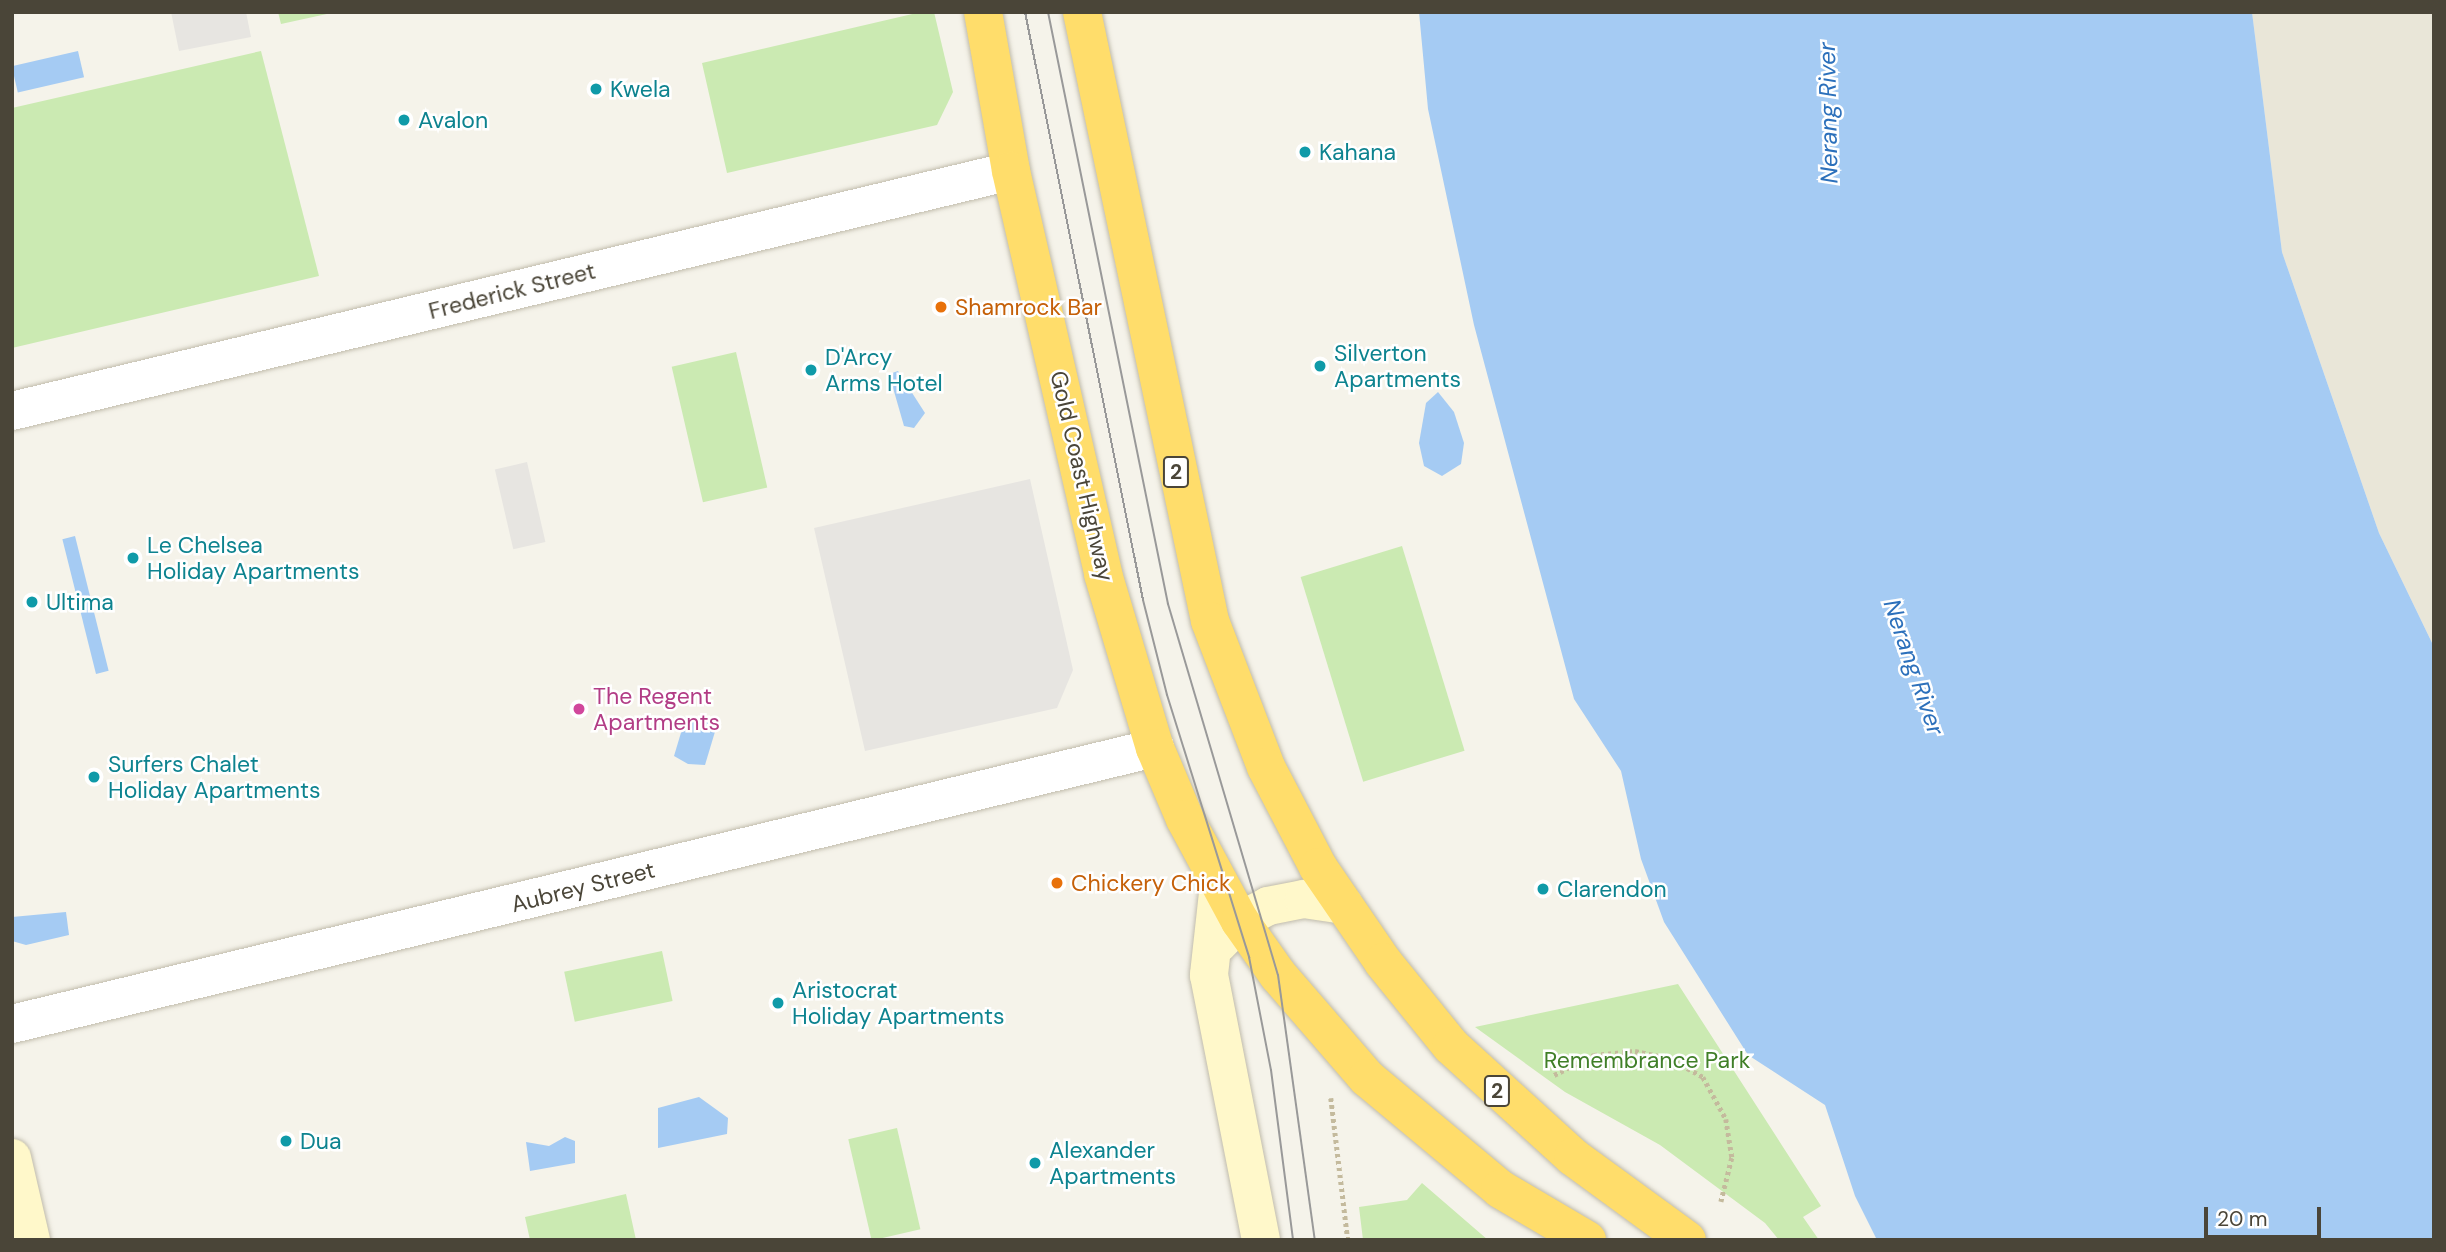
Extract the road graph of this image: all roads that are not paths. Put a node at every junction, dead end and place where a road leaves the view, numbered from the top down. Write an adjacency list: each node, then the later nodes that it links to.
1 (983, 12): 3 (highway, Gold Coast Highway)
2 (1082, 12): 7 (highway, 2)
3 (1011, 171): 4 (street, Frederick Street); 5 (highway, Gold Coast Highway)
4 (12, 411)
5 (1155, 748): 6 (highway, Gold Coast Highway); 10 (street, Aubrey Street)
6 (1219, 884): 8 (highway, Gold Coast Highway); 9 (street)
7 (1345, 905): 8 (street); 15 (highway, 2)
8 (1240, 921): 9 (street); 14 (highway, Gold Coast Highway)
9 (1212, 955): 13 (street)
10 (12, 1024)
11 (12, 1157): 12 (street)
12 (31, 1240)
13 (1261, 1240)
14 (1587, 1240)
15 (1687, 1240)

